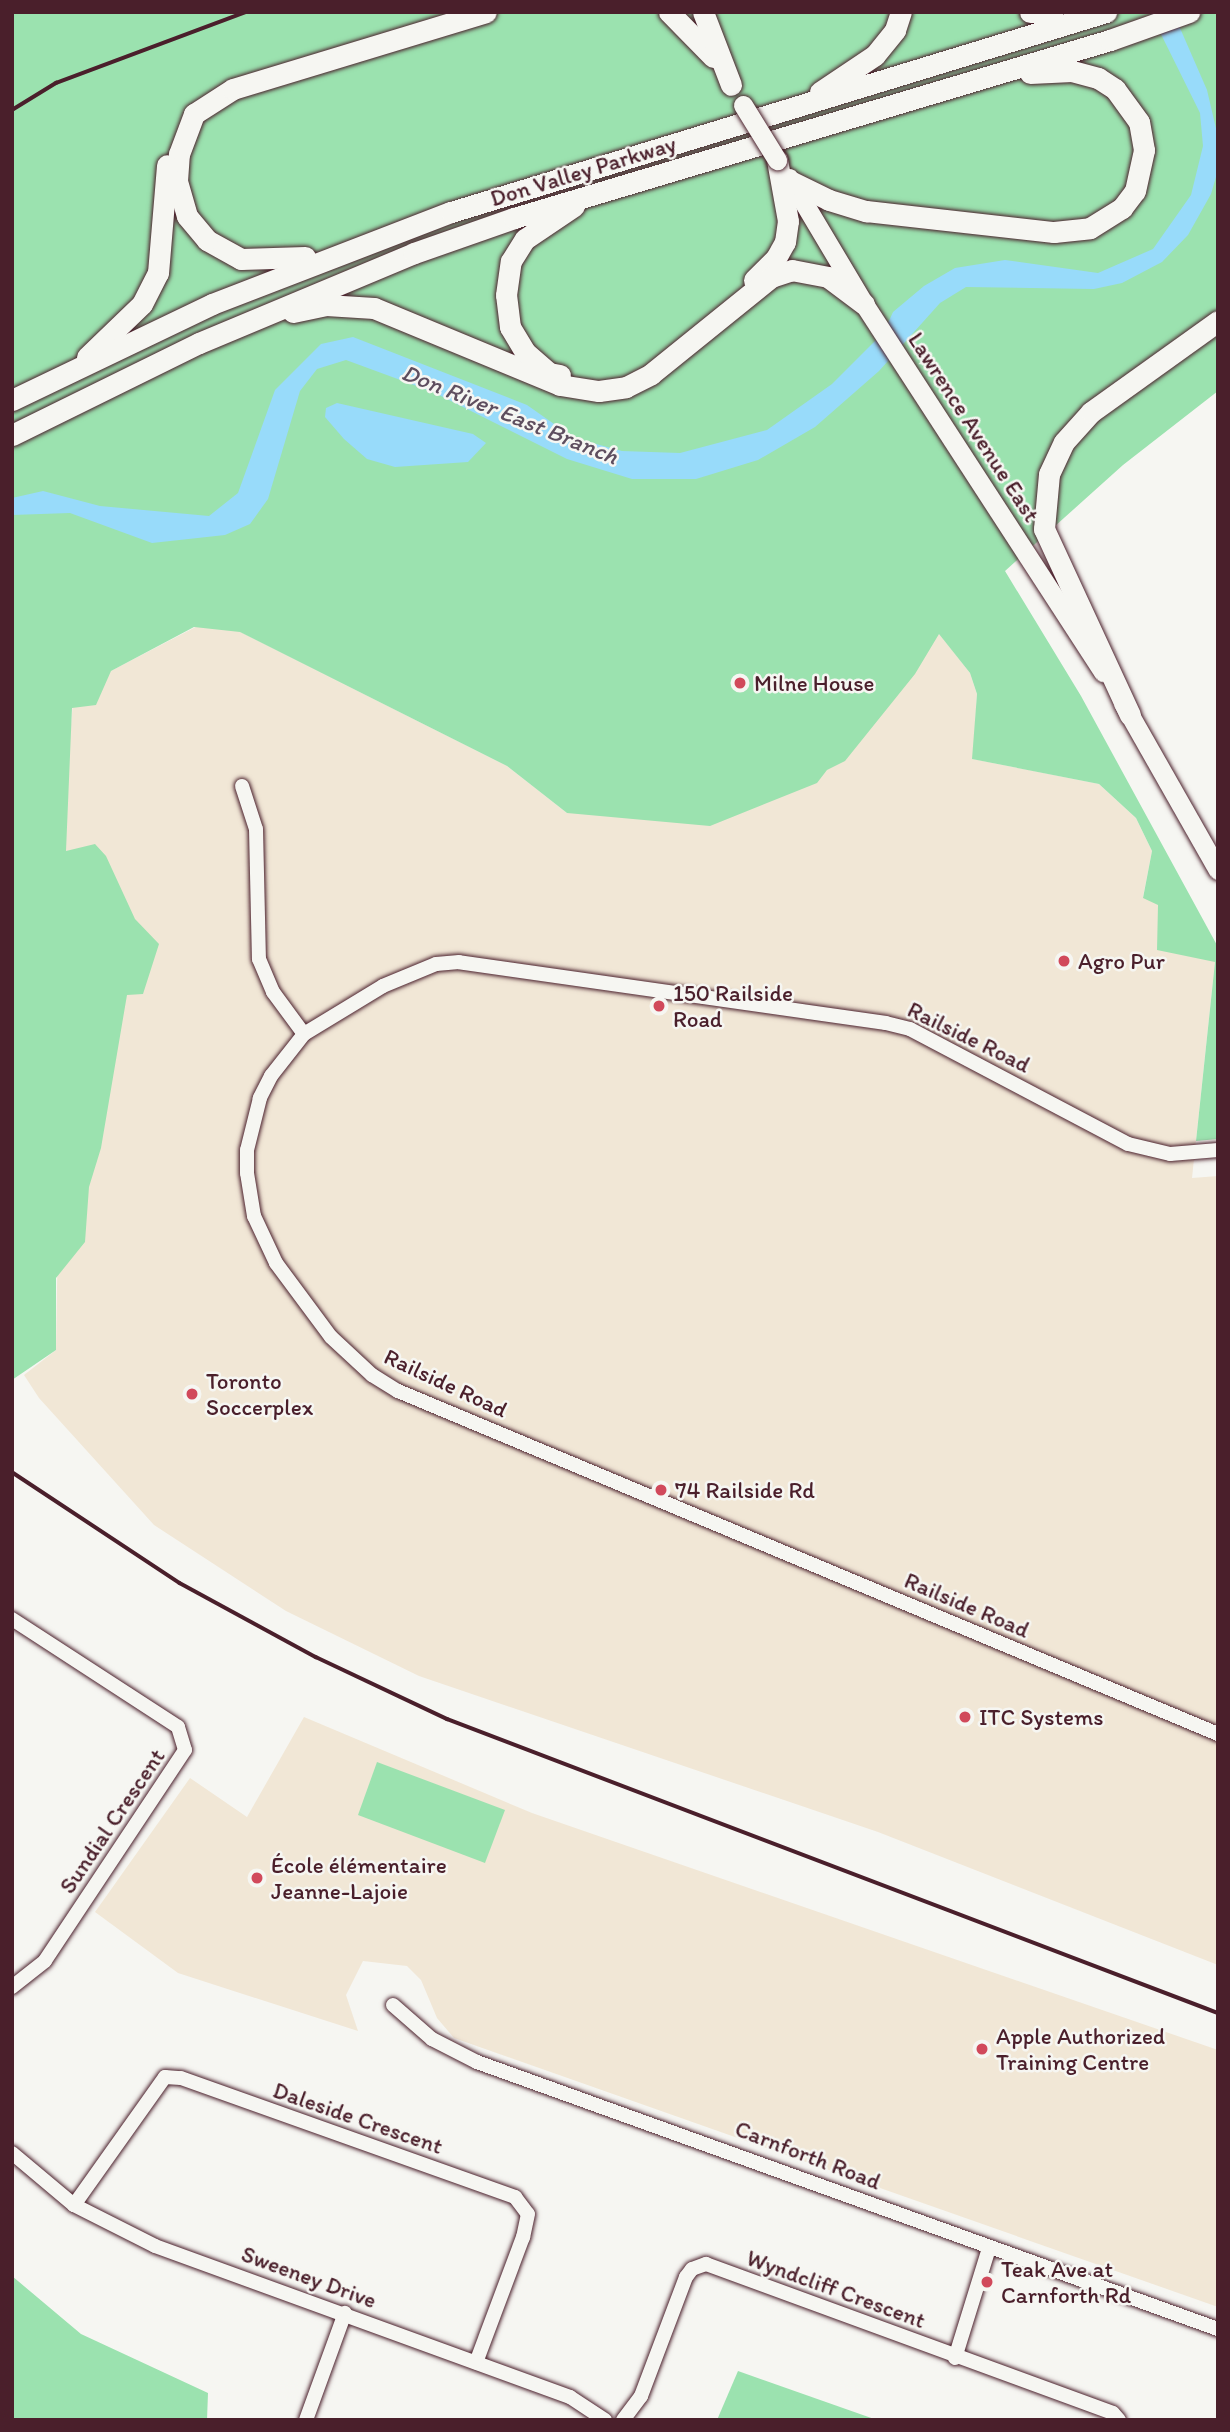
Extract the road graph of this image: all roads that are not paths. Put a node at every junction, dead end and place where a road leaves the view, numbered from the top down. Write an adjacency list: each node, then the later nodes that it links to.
1 (452, 12): 21 (highway)
2 (486, 12): 17 (highway)
3 (669, 12): 11 (highway)
4 (685, 12): 11 (main road, Lawrence Avenue East)
5 (703, 12): 13 (highway)
6 (901, 12): 14 (highway)
7 (1030, 12): 8 (highway)
8 (1054, 12)
9 (1106, 12): 14 (highway, Don Valley Parkway)
10 (1189, 12): 12 (highway, Don Valley Parkway)
11 (713, 57): 13 (main road, Lawrence Avenue East)
12 (993, 75): 15 (highway); 16 (highway, Don Valley Parkway)
13 (731, 85): 15 (main road, Lawrence Avenue East, bridge)
14 (802, 105): 17 (highway, Don Valley Parkway)
15 (786, 172): 16 (highway); 18 (main road, Lawrence Avenue East)
16 (584, 198): 19 (highway, Don Valley Parkway)
17 (338, 253): 21 (highway, Don Valley Parkway)
18 (864, 304): 19 (highway); 24 (main road, Lawrence Avenue East)
19 (257, 319): 23 (highway, Don Valley Parkway)
20 (1218, 321): 24 (highway)
21 (72, 370): 22 (highway, Don Valley Parkway)
22 (12, 400)
23 (12, 435)
24 (1130, 715): 26 (main road, Lawrence Avenue East)
25 (242, 786): 27 (street)
26 (1218, 870)
27 (304, 1034): 28 (street, Railside Road); 30 (street, Railside Road)
28 (1218, 1150)
29 (12, 1619): 31 (street, Sundial Crescent)
30 (1218, 1734)
31 (12, 1987)
32 (393, 2005): 35 (street, Carnforth Road)
33 (12, 2153): 34 (street, Sweeney Drive)
34 (75, 2205): 36 (street, Sweeney Drive); 39 (street, Daleside Crescent)
35 (989, 2248): 37 (street, Carnforth Road); 38 (street)
36 (345, 2314): 39 (street, Sweeney Drive); 40 (street)
37 (1218, 2329)
38 (955, 2358): 42 (street, Wyndcliff Crescent); 43 (street, Wyndcliff Crescent)
39 (476, 2363): 41 (street, Sweeney Drive)
40 (306, 2420)
41 (605, 2420)
42 (623, 2420)
43 (1119, 2420)

